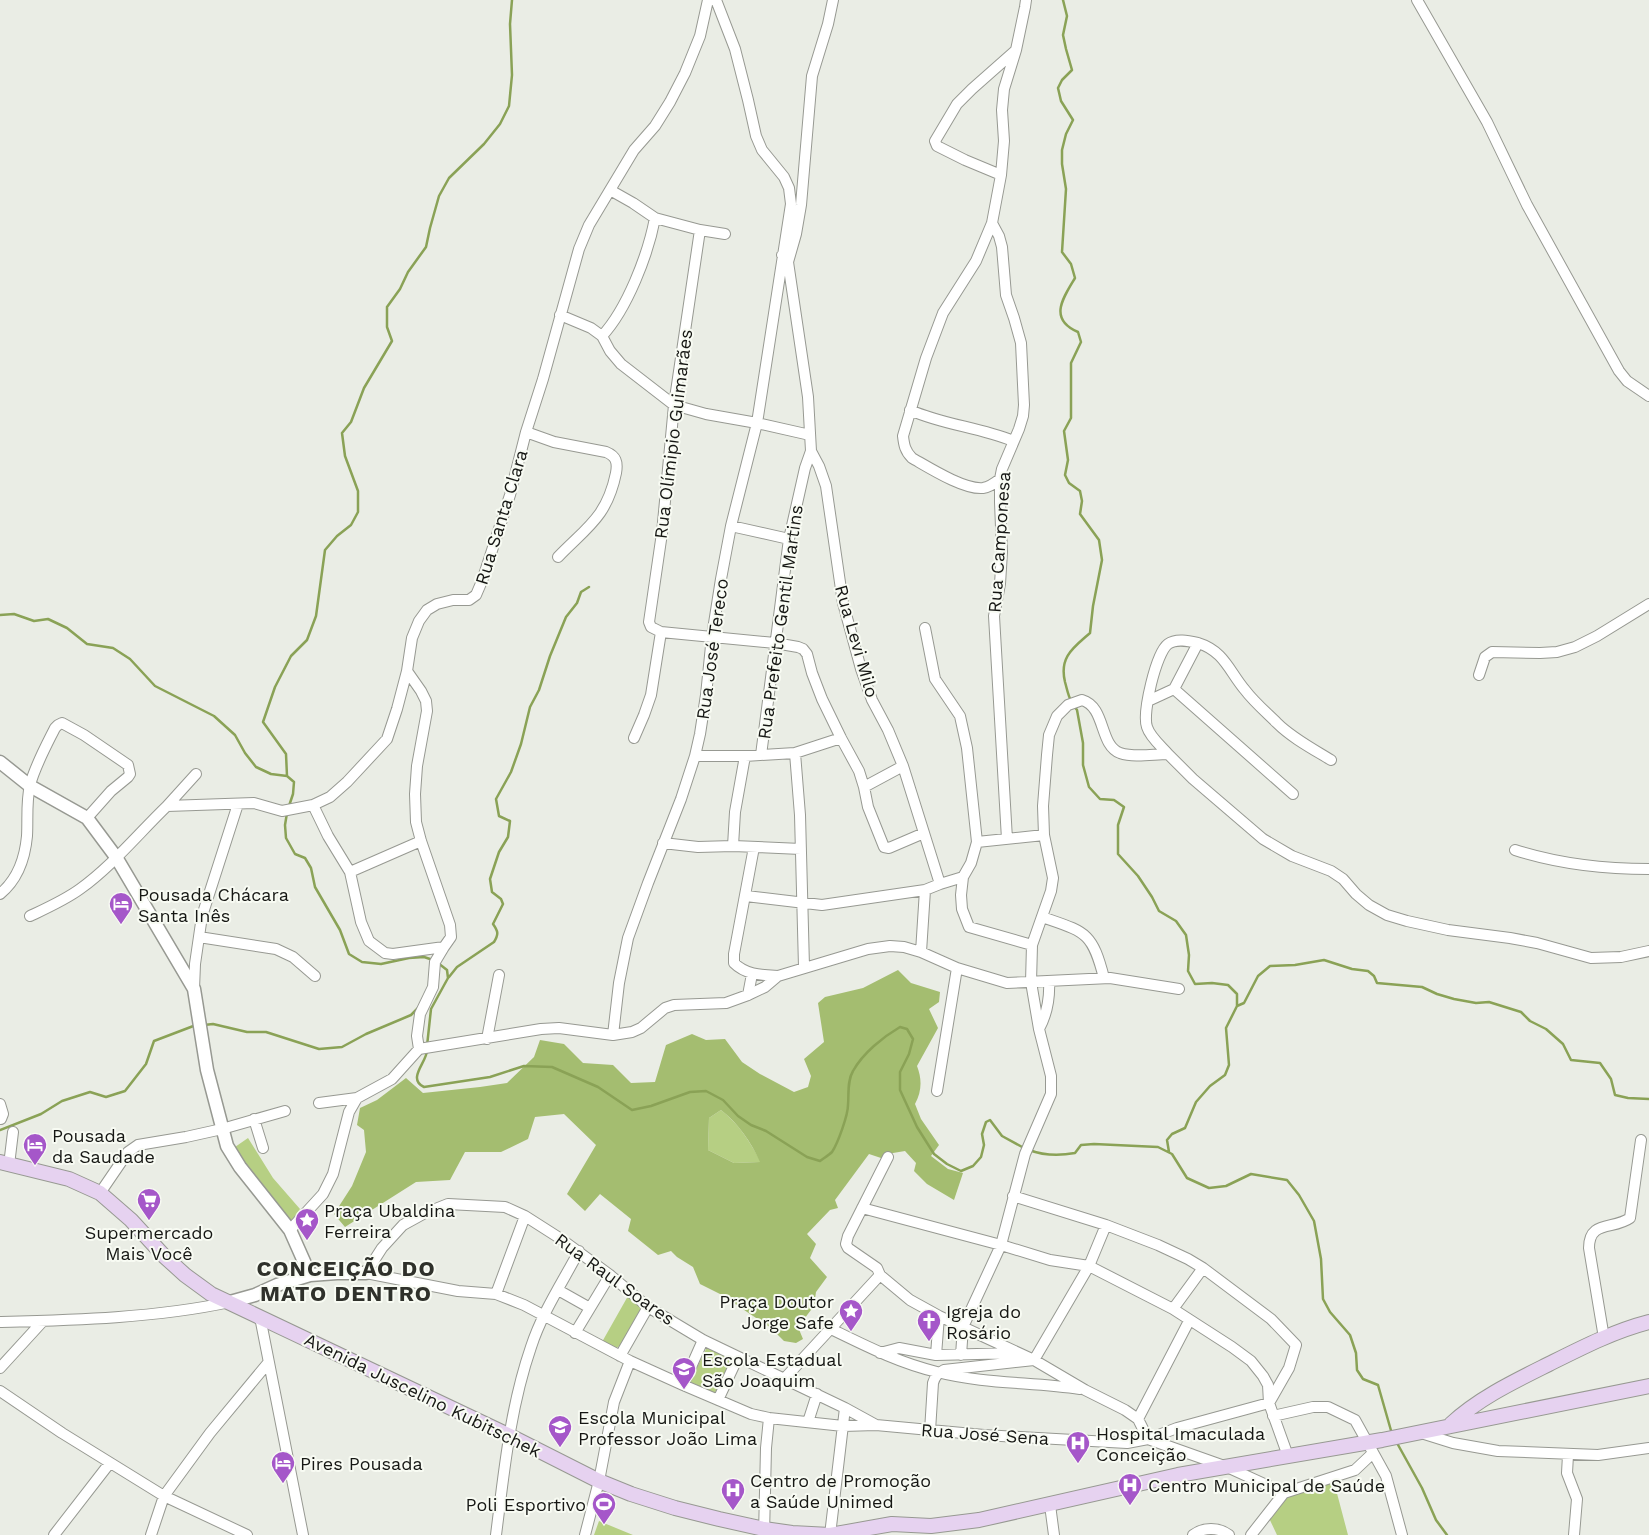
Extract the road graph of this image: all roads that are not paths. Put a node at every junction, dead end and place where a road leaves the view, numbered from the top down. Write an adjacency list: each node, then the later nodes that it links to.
1 (708, 0): 8 (street, Rua Santa Clara)
2 (716, 0): 13 (street)
3 (833, 0): 13 (street)
4 (1026, 0): 6 (street)
5 (1417, 0): 16 (street)
6 (1016, 50): 7 (street); 7 (street)
7 (1000, 175): 10 (street)
8 (610, 190): 9 (street); 14 (street, Rua Santa Clara)
9 (655, 218): 11 (street); 15 (street)
10 (992, 223): 18 (street); 22 (street, Rua Camponesa)
11 (700, 230): 12 (street); 17 (street, Rua Olímipio Guimarães)
12 (725, 234)
13 (785, 258): 19 (street, Rua José Tereco); 21 (street, Rua Prefeito Gentil Martins)
14 (560, 315): 15 (street); 20 (street, Rua Santa Clara)
15 (602, 336): 17 (street)
16 (1649, 396)
17 (674, 405): 19 (street); 30 (street, Rua Olímipio Guimarães)
18 (910, 410): 22 (street); 24 (street)
19 (757, 424): 21 (street); 25 (street, Rua José Tereco)
20 (526, 432): 27 (street, Rua Santa Clara); 34 (street, Rua Santa Clara)
21 (810, 435): 23 (street, Rua Prefeito Gentil Martins)
22 (1013, 441): 24 (street, Rua Camponesa)
23 (811, 451): 26 (street, Rua Prefeito Gentil Martins); 47 (street, Rua Levi Milo)
24 (1000, 479): 58 (street, Rua Camponesa)
25 (731, 526): 26 (street); 31 (street, Rua José Tereco)
26 (789, 539): 32 (street, Rua Prefeito Gentil Martins)
27 (558, 557)
28 (1649, 604): 35 (street)
29 (925, 628): 60 (street)
30 (661, 632): 31 (street); 38 (street)
31 (712, 636): 32 (street); 43 (street, Rua José Tereco)
32 (775, 643): 39 (street); 42 (street, Rua Prefeito Gentil Martins)
33 (1198, 643): 36 (street); 37 (street); 45 (street)
34 (407, 671): 53 (street, Rua Santa Clara); 59 (street)
35 (1479, 676)
36 (1174, 689): 37 (street); 51 (street)
37 (1148, 701): 41 (street)
38 (634, 738)
39 (841, 738): 40 (street); 50 (street)
40 (795, 753): 42 (street); 64 (street)
41 (1168, 754): 57 (street); 80 (street)
42 (761, 755): 44 (street)
43 (695, 756): 44 (street); 61 (street, Rua José Tereco)
44 (745, 756): 62 (street)
45 (1331, 760)
46 (0, 762): 49 (street)
47 (903, 766): 50 (street); 56 (street, Rua Levi Milo)
48 (196, 774): 54 (street)
49 (30, 786): 55 (street); 55 (street); 72 (street)
50 (864, 787): 56 (street)
51 (1293, 794)
52 (238, 804): 53 (street, Rua Santa Clara); 54 (street, Rua Santa Clara); 77 (street)
53 (313, 805): 68 (street)
54 (167, 806): 66 (street)
55 (87, 818): 66 (street)
56 (924, 833): 70 (street, Rua Levi Milo)
57 (1044, 834): 58 (street); 76 (street)
58 (1007, 839): 60 (street)
59 (421, 842): 68 (street); 78 (street)
60 (977, 842): 69 (street)
61 (663, 843): 62 (street); 95 (street, Rua José Tereco)
62 (733, 846): 63 (street)
63 (754, 847): 64 (street); 73 (street)
64 (801, 849): 74 (street)
65 (1515, 850): 67 (street)
66 (116, 857): 75 (street); 91 (street)
67 (1649, 869)
68 (350, 872): 78 (street)
69 (963, 877): 70 (street); 79 (street)
70 (940, 884): 71 (street)
71 (925, 890): 74 (street); 81 (street)
72 (0, 894)
73 (746, 896): 74 (street); 84 (street)
74 (804, 904): 82 (street)
75 (30, 916)
76 (1042, 918): 79 (street); 88 (street)
77 (198, 937): 86 (street); 91 (street)
78 (447, 943): 97 (street)
79 (1032, 945): 90 (street)
80 (1649, 951)
81 (921, 952): 82 (street); 83 (street)
82 (804, 968): 87 (street)
83 (957, 968): 90 (street); 98 (street)
84 (752, 974): 87 (street); 93 (street)
85 (499, 975): 96 (street)
86 (315, 976)
87 (778, 976): 93 (street)
88 (1104, 978): 89 (street); 92 (street)
89 (1049, 981): 90 (street); 94 (street)
90 (1031, 982): 94 (street)
91 (194, 989): 105 (street)
92 (1179, 989)
93 (748, 995): 95 (street)
94 (1039, 1029): 112 (street)
95 (612, 1035): 96 (street)
96 (487, 1039): 97 (street)
97 (427, 1047): 99 (street)
98 (937, 1091)
99 (356, 1098): 100 (street); 116 (street)
100 (318, 1103)
101 (0, 1104): 103 (street)
102 (285, 1111): 104 (street)
103 (1, 1119)
104 (254, 1119): 105 (street); 108 (street)
105 (222, 1129): 111 (street); 116 (street)
106 (13, 1132): 110 (street)
107 (1641, 1140): 142 (street)
108 (263, 1148)
109 (888, 1157): 113 (street)
110 (4, 1164): 111 (main road, Avenida Juscelino Kubitschek)
111 (100, 1193): 128 (main road, Avenida Juscelino Kubitschek)
112 (1013, 1196): 115 (street); 117 (street)
113 (862, 1208): 117 (street); 124 (street)
114 (525, 1216): 118 (street, Rua Raul Soares); 121 (street, Rua Raul Soares); 126 (street)
115 (1106, 1225): 119 (street); 120 (street)
116 (290, 1230): 122 (street)
117 (1001, 1245): 119 (street); 139 (street)
118 (579, 1252): 123 (street, Rua Raul Soares); 125 (street)
119 (1089, 1266): 131 (street); 150 (street)
120 (1203, 1268): 131 (street); 162 (street)
121 (366, 1273): 122 (street); 126 (street)
122 (310, 1275): 127 (street)
123 (610, 1275): 129 (street, Rua Raul Soares); 130 (street)
124 (880, 1275): 133 (street); 140 (street)
125 (558, 1290): 130 (street); 132 (street)
126 (496, 1294): 132 (street)
127 (255, 1295): 128 (street); 134 (street)
128 (230, 1302): 134 (main road, Avenida Juscelino Kubitschek); 135 (street)
129 (648, 1307): 143 (street, Rua Raul Soares); 148 (street)
130 (590, 1308): 141 (street)
131 (1173, 1309): 136 (street)
132 (543, 1316): 141 (street); 173 (street)
133 (938, 1316): 139 (street); 146 (street)
134 (260, 1317): 152 (street); 173 (main road, Avenida Juscelino Kubitschek)
135 (43, 1321): 137 (street); 153 (street)
136 (1189, 1321): 162 (street); 166 (street)
137 (0, 1322)
138 (1649, 1322): 142 (main road)
139 (963, 1327): 145 (street); 147 (street)
140 (832, 1329): 144 (street); 155 (street)
141 (575, 1333): 148 (street)
142 (1604, 1338): 170 (main road)
143 (704, 1340): 149 (street, Rua Raul Soares); 156 (street)
144 (880, 1353): 146 (street); 154 (street)
145 (1020, 1353): 147 (street); 150 (street)
146 (936, 1355): 147 (street)
147 (961, 1355)
148 (620, 1356): 151 (street)
149 (738, 1357): 155 (street, Rua Raul Soares); 161 (street)
150 (1034, 1360): 154 (street); 159 (street)
151 (630, 1361): 156 (street); 182 (street)
152 (268, 1362): 184 (street); 190 (street)
153 (0, 1368)
154 (939, 1373): 159 (street); 171 (street)
155 (785, 1378): 160 (street, Rua Raul Soares)
156 (683, 1386): 161 (street)
157 (1649, 1386): 170 (main road, Avenida Juscelino Kubitschek)
158 (0, 1390): 180 (street)
159 (1084, 1390): 166 (street)
160 (817, 1394): 163 (street, Rua Raul Soares); 167 (street)
161 (718, 1400): 165 (street)
162 (1269, 1403): 164 (street); 174 (street, Rua José Sena)
163 (845, 1408): 168 (street, Rua Raul Soares); 169 (street)
164 (1273, 1416): 176 (street); 179 (street)
165 (769, 1418): 167 (street); 186 (street)
166 (1138, 1419): 174 (street)
167 (808, 1422): 169 (street)
168 (876, 1425): 169 (street); 171 (street, Rua José Sena)
169 (843, 1426): 193 (street)
170 (1449, 1426): 172 (main road, Avenida Juscelino Kubitschek); 175 (street)
171 (930, 1431): 174 (street, Rua José Sena)
172 (1414, 1433): 175 (street); 176 (main road, Avenida Juscelino Kubitschek)
173 (508, 1435): 182 (main road, Avenida Juscelino Kubitschek); 191 (street)
174 (1148, 1439): 181 (street)
175 (1453, 1443): 178 (street)
176 (1370, 1448): 179 (main road, Avenida Juscelino Kubitschek); 183 (street); 198 (street)
177 (1649, 1448): 178 (street)
178 (1568, 1454): 199 (street)
179 (1288, 1456): 181 (main road, Avenida Juscelino Kubitschek)
180 (109, 1464): 184 (street); 187 (street)
181 (1227, 1467): 183 (street); 185 (main road, Avenida Juscelino Kubitschek)
182 (599, 1480): 186 (main road, Avenida Juscelino Kubitschek); 192 (street)
183 (1284, 1493): 197 (street)
184 (164, 1496): 188 (street); 189 (street)
185 (1050, 1505): 193 (main road, Avenida Juscelino Kubitschek); 194 (street)
186 (764, 1532): 193 (main road, Avenida Juscelino Kubitschek)
187 (54, 1535)
188 (151, 1535)
189 (247, 1535)
190 (303, 1535)
191 (496, 1535)
192 (585, 1535)
193 (830, 1535)
194 (1054, 1535)
195 (1193, 1535): 196 (street)
196 (1229, 1535)
197 (1252, 1535)
198 (1402, 1535)
199 (1574, 1535)

